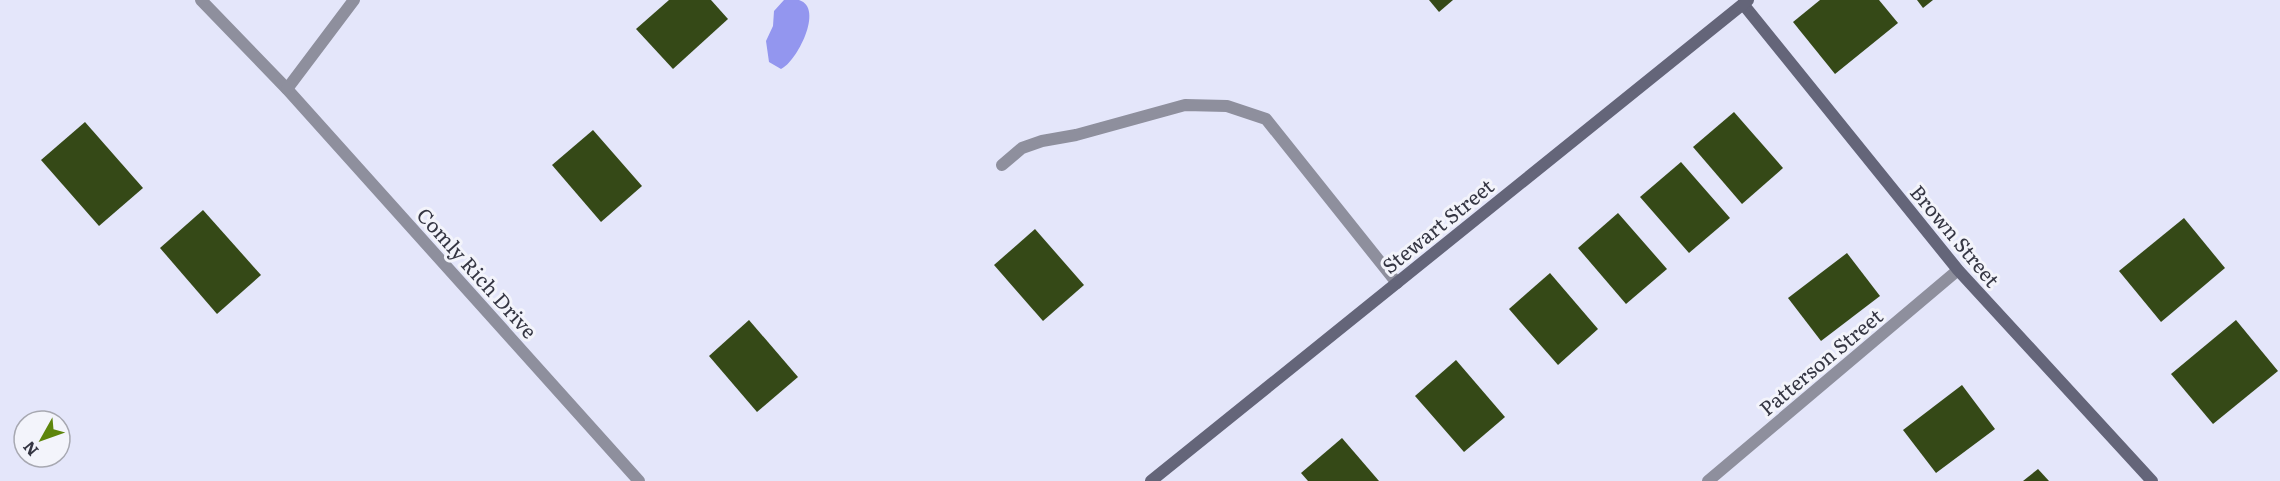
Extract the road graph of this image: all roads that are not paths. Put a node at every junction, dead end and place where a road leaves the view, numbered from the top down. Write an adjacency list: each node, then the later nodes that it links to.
1 (201, 0): 4 (street, Comly Rich Drive)
2 (354, 0): 4 (street)
3 (1745, 2): 6 (street, Brown Street); 7 (street, Stewart Street)
4 (287, 89): 8 (street, Comly Rich Drive)
5 (1002, 165): 7 (street)
6 (1958, 270): 10 (street, Patterson Street); 11 (street, Brown Street)
7 (1397, 283): 9 (street, Stewart Street)
8 (639, 481)
9 (1151, 481)
10 (1708, 481)
11 (2152, 481)

